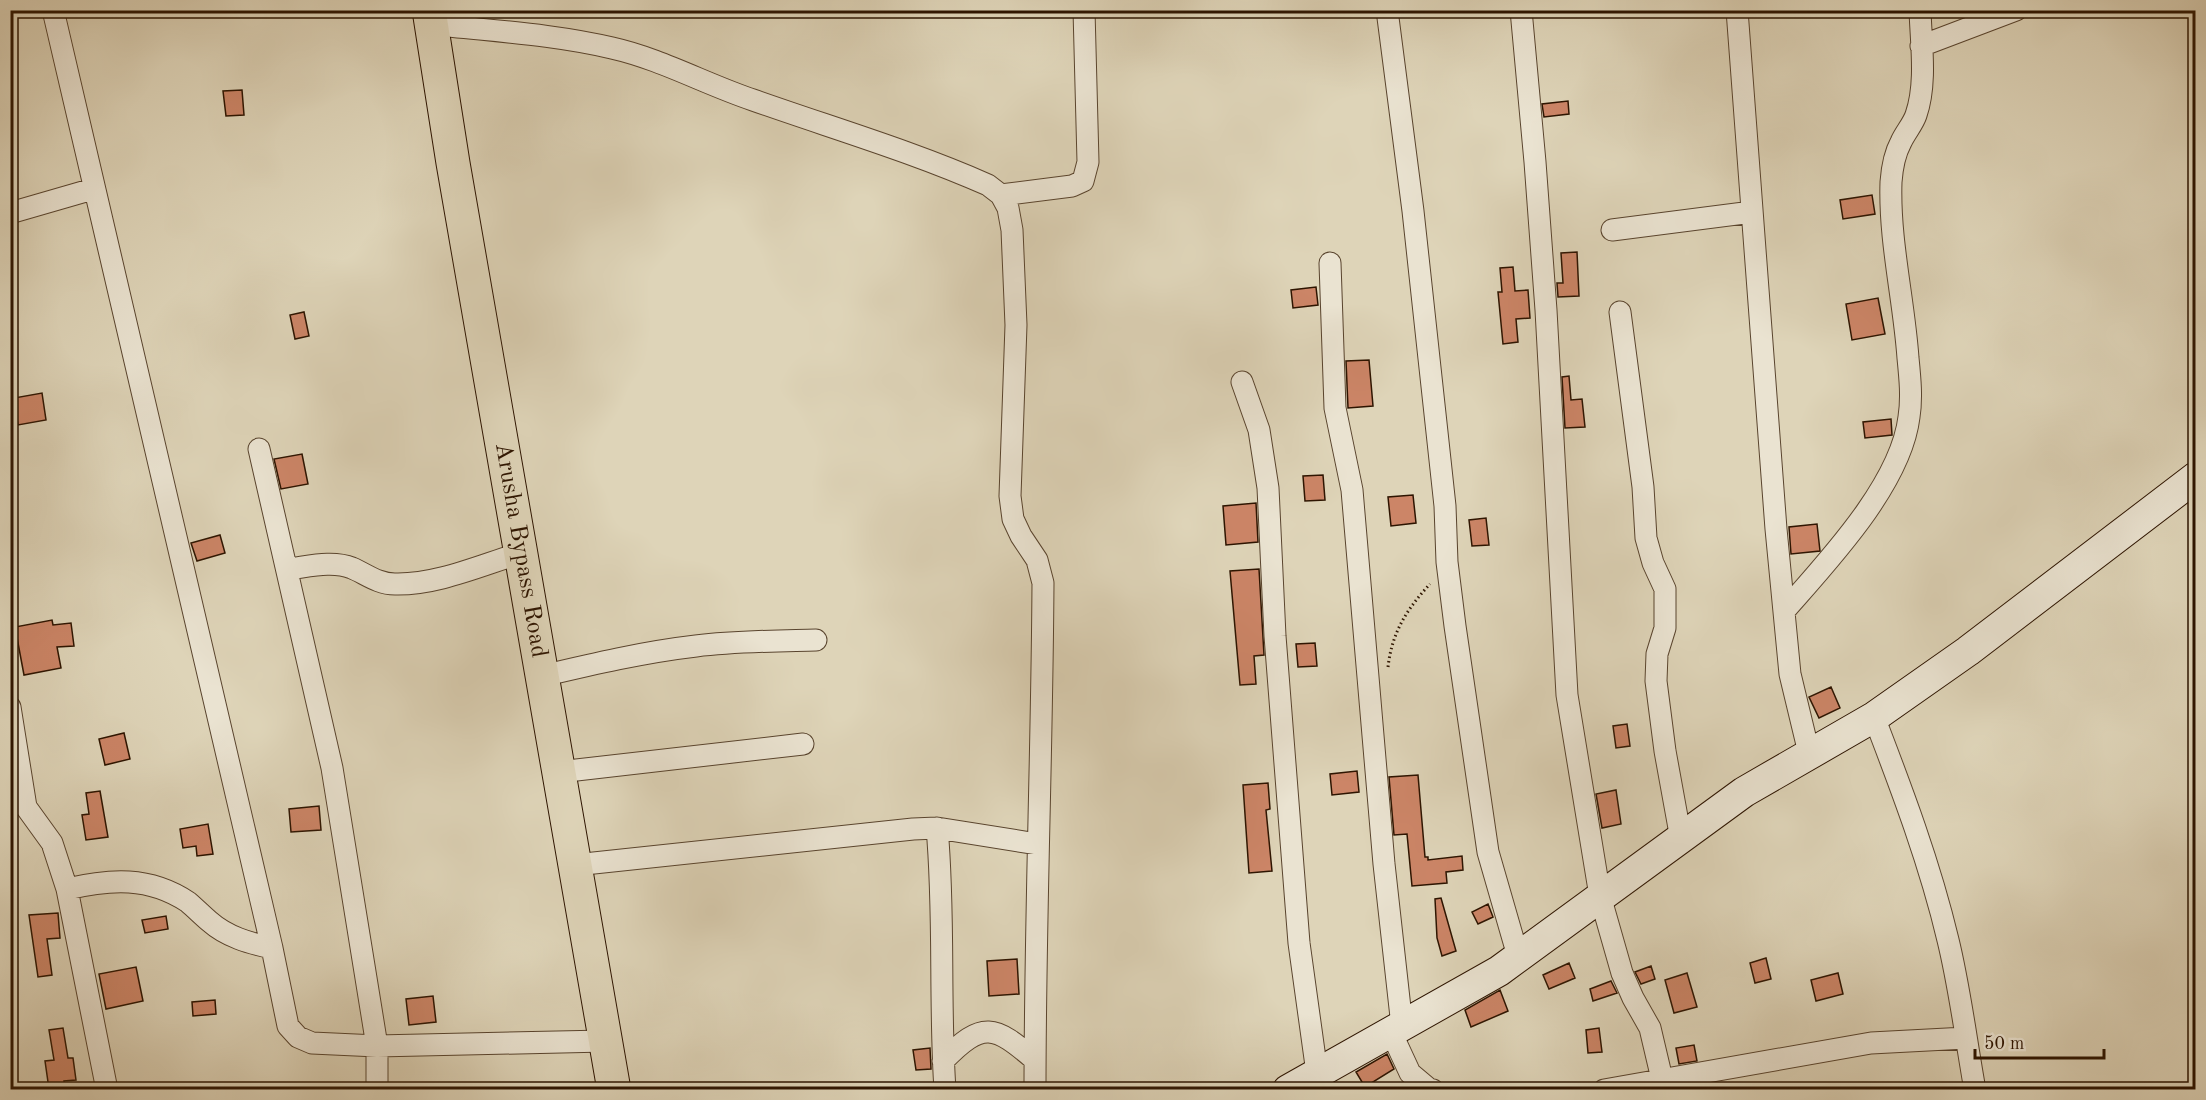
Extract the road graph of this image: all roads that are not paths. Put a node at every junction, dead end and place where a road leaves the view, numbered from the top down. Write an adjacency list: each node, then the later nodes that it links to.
1 (52, 10): 10 (street)
2 (1084, 10): 11 (street)
3 (1387, 10): 37 (street)
4 (1521, 10): 35 (street)
5 (1737, 10): 12 (street)
6 (1920, 10): 9 (street)
7 (2016, 10): 9 (street)
8 (430, 17): 11 (street); 20 (main road, Arusha Bypass Road)
9 (1921, 46): 22 (street)
10 (93, 189): 13 (street); 36 (street)
11 (1001, 195): 32 (street)
12 (1752, 212): 14 (street); 22 (street)
13 (10, 213)
14 (1612, 230)
15 (1329, 263): 38 (street)
16 (1620, 312): 31 (street)
17 (1242, 382): 44 (street)
18 (258, 449): 21 (street)
19 (2196, 477): 26 (street)
20 (521, 553): 21 (street); 24 (main road, Arusha Bypass Road)
21 (287, 569): 41 (street)
22 (1785, 610): 28 (street)
23 (816, 640): 24 (street)
24 (542, 676): 29 (main road, Arusha Bypass Road)
25 (10, 707): 34 (street)
26 (1874, 717): 28 (street); 39 (street)
27 (802, 744): 29 (street)
28 (1809, 753): 31 (street)
29 (559, 772): 33 (main road, Arusha Bypass Road)
30 (937, 828): 32 (street); 33 (street); 43 (street)
31 (1682, 839): 35 (street)
32 (1037, 844): 42 (street)
33 (575, 865): 40 (main road, Arusha Bypass Road)
34 (67, 889): 36 (street); 46 (street)
35 (1600, 896): 37 (street); 45 (street)
36 (272, 948): 41 (street)
37 (1518, 956): 38 (street)
38 (1396, 1029): 44 (street); 52 (street)
39 (1966, 1038): 45 (street); 54 (street)
40 (605, 1041): 41 (street); 48 (main road, Arusha Bypass Road)
41 (377, 1046): 47 (street)
42 (1035, 1060): 43 (street); 50 (street)
43 (943, 1061): 49 (street)
44 (1317, 1073): 51 (street)
45 (1662, 1079): 53 (street)
46 (107, 1089)
47 (377, 1089)
48 (614, 1089)
49 (945, 1089)
50 (1035, 1089)
51 (1288, 1089)
52 (1433, 1089)
53 (1604, 1089)
54 (1975, 1089)

